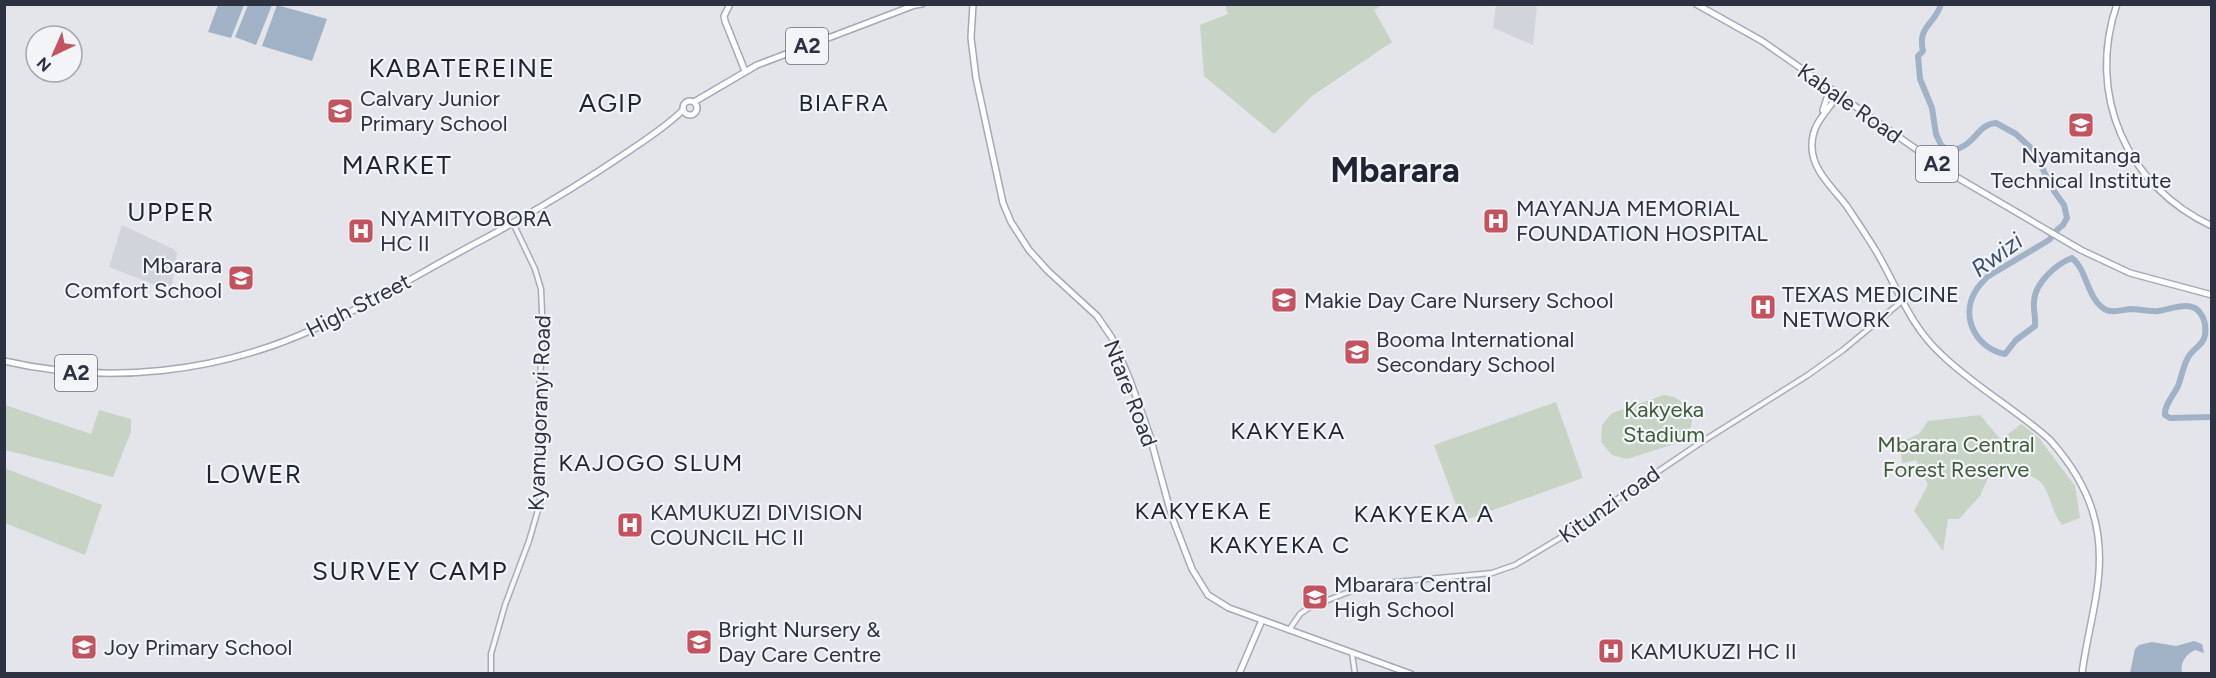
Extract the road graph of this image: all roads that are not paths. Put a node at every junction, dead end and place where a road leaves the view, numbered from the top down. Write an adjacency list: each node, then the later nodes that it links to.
1 (730, 4): 7 (main road)
2 (915, 4): 6 (main road, A2); 7 (main road, A2)
3 (973, 4): 22 (main road, Ntare Road)
4 (1696, 4): 8 (main road, Kabale Road / A2)
5 (2116, 4): 18 (main road)
6 (921, 5)
7 (745, 71): 11 (main road, A2)
8 (1830, 89): 9 (main road, Kabale Road / A2); 16 (main road)
9 (1838, 95): 10 (main road, Kabale Road / A2); 12 (main road)
10 (1846, 101): 12 (main road); 19 (main road, Kabale Road / A2)
11 (695, 105): 13 (main road, A2); 14 (main road, A2)
12 (1830, 105): 16 (main road)
13 (683, 110): 14 (main road); 15 (main road, High Street / A2)
14 (689, 115): 15 (main road, High Street / A2)
15 (673, 120): 17 (main road, High Street / A2)
16 (1837, 195): 20 (main road)
17 (513, 223): 21 (main road, High Street / A2); 25 (street, Kyamugoranyi Road)
18 (2211, 226)
19 (2211, 295)
20 (1901, 302): 23 (street, Kitunzi road); 29 (main road)
21 (4, 361)
22 (1262, 620): 23 (main road, Ntare Road); 26 (main road)
23 (1289, 630): 24 (main road, Ntare Road)
24 (1352, 653): 27 (street); 28 (main road, Ntare Road)
25 (491, 674)
26 (1239, 674)
27 (1355, 674)
28 (1411, 674)
29 (2082, 674)

